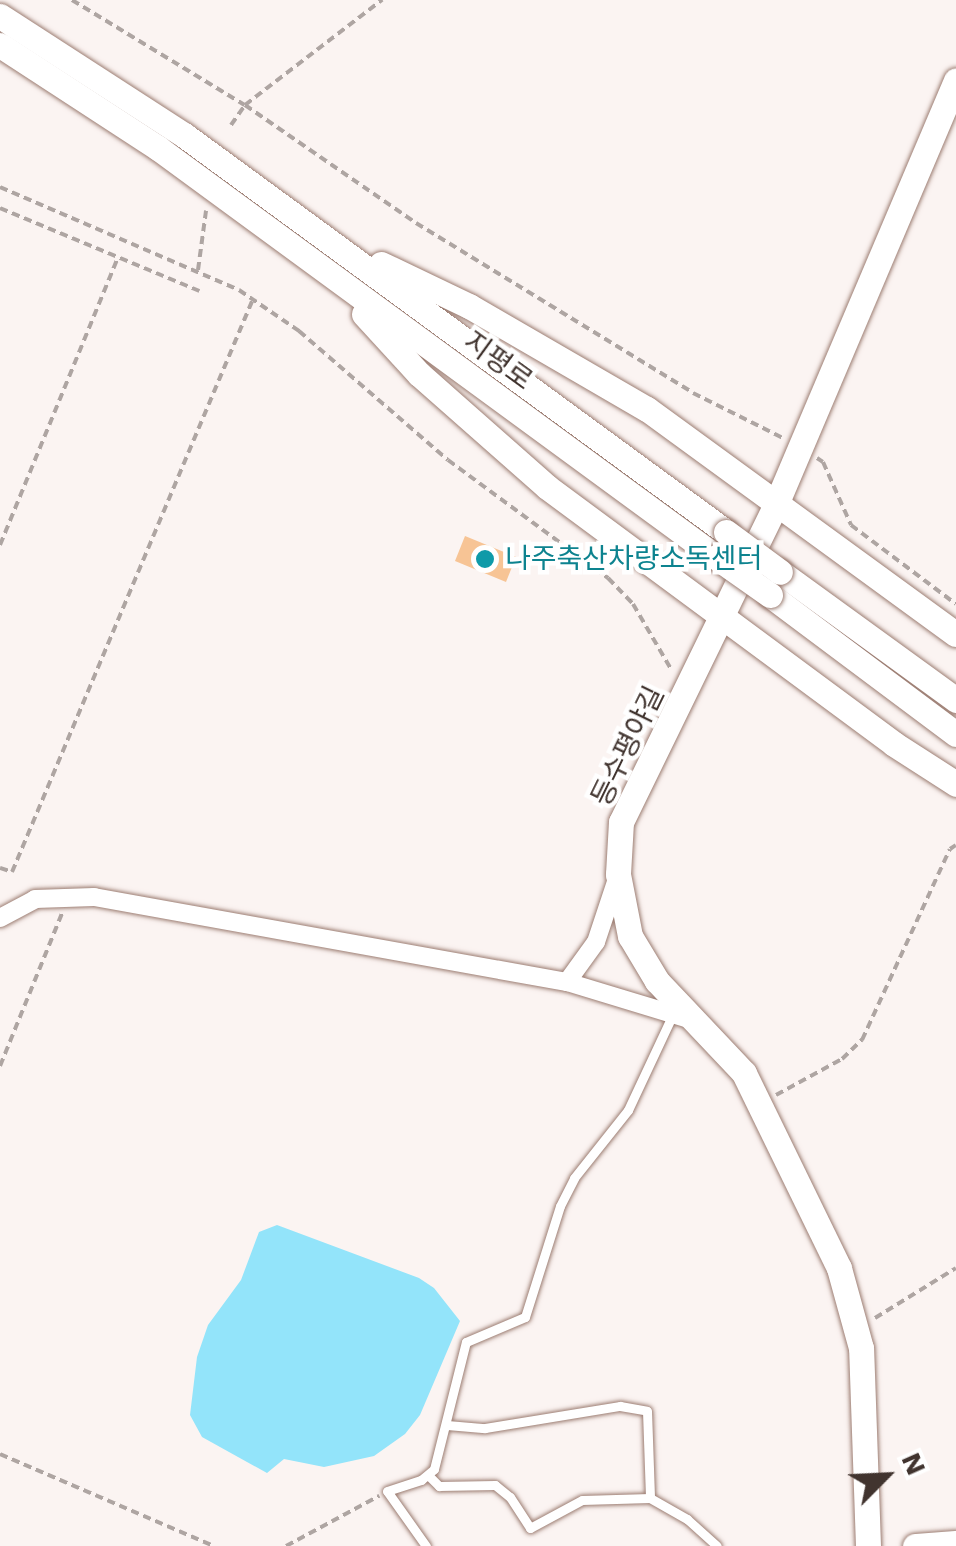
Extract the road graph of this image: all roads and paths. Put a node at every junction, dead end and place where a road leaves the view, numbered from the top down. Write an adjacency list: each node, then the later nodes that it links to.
1 (72, 0): 6 (path)
2 (382, 0): 6 (path)
3 (0, 16): 11 (main road, 지평로)
4 (0, 45): 14 (main road, 지평로)
5 (956, 80): 17 (main road, 등수평야길)
6 (245, 104): 7 (path); 17 (path)
7 (231, 125)
8 (0, 187): 13 (path)
9 (0, 208): 12 (path)
10 (206, 209): 13 (path)
11 (325, 238): 18 (main road); 20 (main road, 지평로, bridge)
12 (118, 257): 15 (path); 19 (path)
13 (198, 270): 16 (path)
14 (327, 273): 20 (main road, 지평로, bridge); 22 (main road)
15 (199, 292)
16 (253, 299): 24 (path); 29 (path)
17 (799, 446): 18 (main road, 등수평야길); 21 (path)
18 (777, 502): 22 (main road, 등수평야길); 23 (main road)
19 (0, 545)
20 (775, 584): 25 (main road, 지평로); 26 (main road, 지평로)
21 (956, 604)
22 (723, 620): 24 (main road, 등수평야길); 27 (main road)
23 (956, 634)
24 (684, 696): 30 (main road, 등수평야길)
25 (956, 700)
26 (956, 734)
27 (956, 784)
28 (956, 845): 36 (path)
29 (0, 868)
30 (618, 874): 33 (street); 34 (main road, 등수평야길)
31 (66, 896): 32 (street); 33 (street); 35 (path)
32 (4, 913)
33 (567, 982): 34 (street)
34 (682, 1017): 36 (main road, 등수평야길); 39 (lane)
35 (0, 1066)
36 (760, 1104): 38 (main road, 등수평야길)
37 (956, 1268): 38 (path)
38 (857, 1326): 49 (main road, 등수평야길)
39 (447, 1425): 41 (lane); 43 (lane)
40 (0, 1454): 45 (path)
41 (428, 1475): 42 (lane); 43 (lane)
42 (387, 1491): 46 (path); 47 (lane)
43 (650, 1498): 48 (lane)
44 (956, 1542): 50 (main road)
45 (214, 1546)
46 (286, 1546)
47 (426, 1546)
48 (716, 1546)
49 (868, 1546)
50 (920, 1546)

